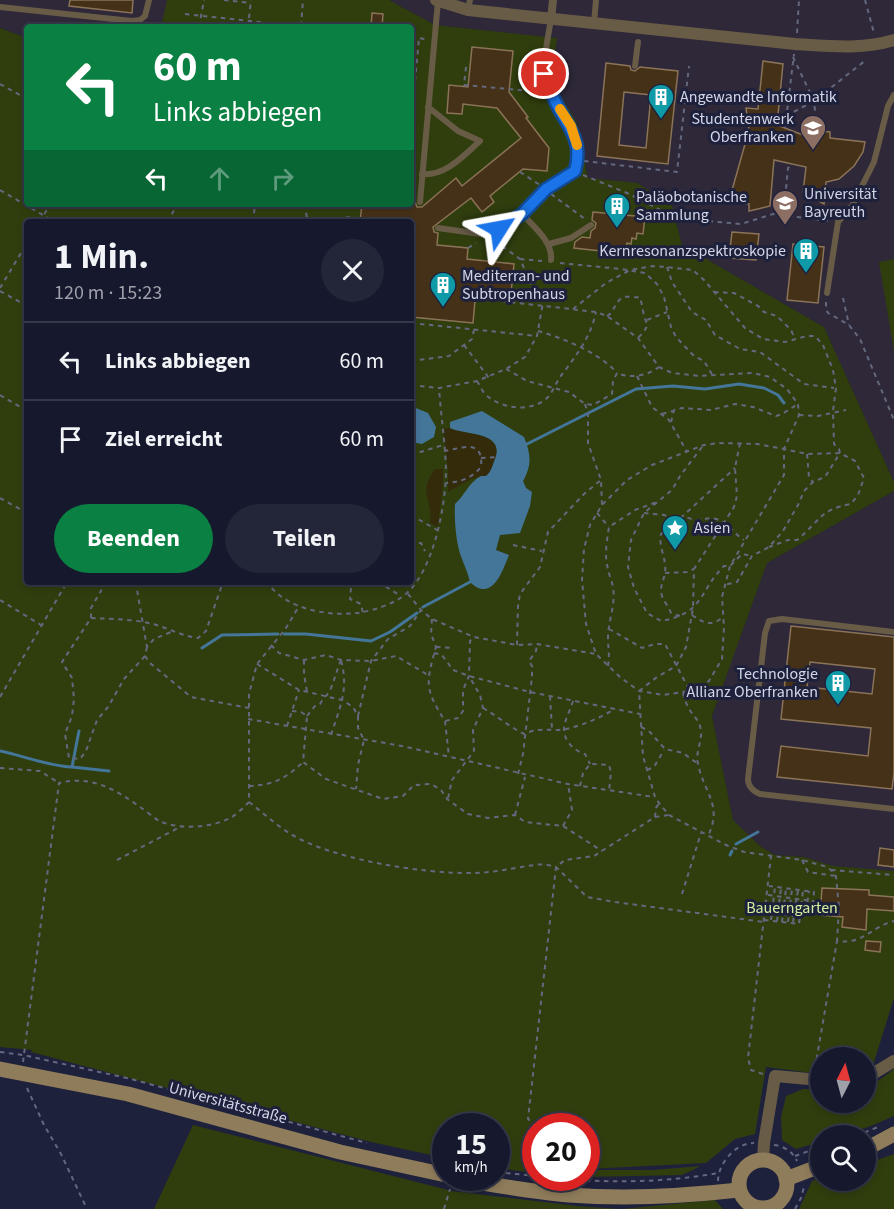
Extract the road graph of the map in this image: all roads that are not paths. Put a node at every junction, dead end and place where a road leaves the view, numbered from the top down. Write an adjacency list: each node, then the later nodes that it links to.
1 (149, 0): 6 (lane)
2 (437, 0): 5 (street); 13 (lane)
3 (553, 0): 7 (street)
4 (597, 0): 8 (lane)
5 (469, 5): 7 (street)
6 (0, 7)
7 (550, 19): 8 (street); 16 (lane)
8 (594, 24): 10 (street)
9 (638, 42): 11 (lane)
10 (893, 43)
11 (634, 66)
12 (894, 95): 21 (lane)
13 (428, 107): 14 (lane); 14 (lane)
14 (422, 174): 15 (lane)
15 (420, 202)
16 (522, 214): 18 (lane); 19 (lane)
17 (591, 225): 19 (lane)
18 (438, 228)
19 (549, 244): 20 (lane)
20 (551, 261)
21 (827, 293)
22 (894, 632): 23 (lane)
23 (894, 809)
24 (894, 1061): 26 (street)
25 (0, 1069): 32 (main road, Universitätsstraße)
26 (876, 1072)
27 (810, 1077): 30 (street)
28 (889, 1129): 29 (main road)
29 (876, 1140)
30 (763, 1160): 33 (main road); 35 (main road)
31 (810, 1170): 33 (main road)
32 (432, 1175)
33 (786, 1179): 36 (main road)
34 (510, 1188): 35 (main road, Universitätsstraße)
35 (739, 1190): 36 (main road)
36 (768, 1208)

